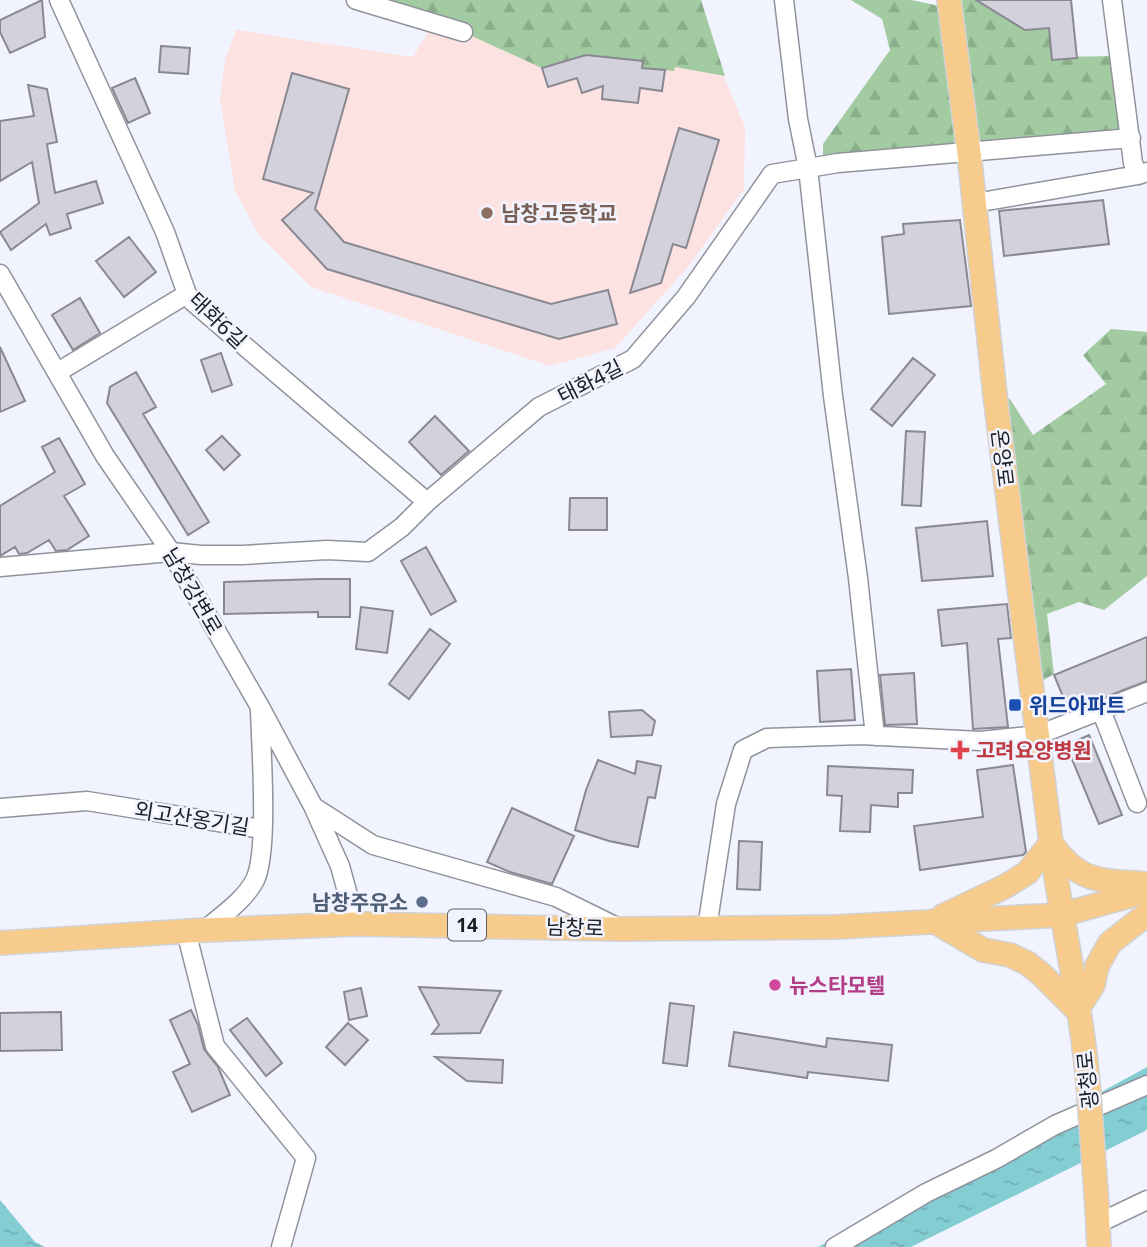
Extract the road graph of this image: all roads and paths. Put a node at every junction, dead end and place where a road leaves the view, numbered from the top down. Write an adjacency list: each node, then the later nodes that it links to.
1 (59, 0): 13 (street, 태화6길)
2 (356, 0): 6 (street)
3 (784, 0): 9 (street)
4 (949, 0): 8 (main road, 온양로)
5 (1112, 0): 7 (street)
6 (463, 32)
7 (1131, 138): 8 (street, 태화4길); 10 (street)
8 (970, 153): 9 (street, 태화4길); 11 (main road, 온양로)
9 (808, 168): 15 (street, 태화4길); 22 (street)
10 (1142, 173): 11 (street)
11 (975, 203): 21 (main road, 온양로)
12 (0, 274): 14 (street, 남창강변로)
13 (187, 295): 14 (street); 15 (street, 태화6길)
14 (58, 372): 16 (street, 남창강변로)
15 (426, 502): 16 (street, 태화4길)
16 (172, 552): 17 (street); 19 (street, 남창강변로)
17 (0, 568)
18 (1147, 692): 20 (street)
19 (260, 707): 24 (street, 남창강변로); 26 (street)
20 (1101, 710): 21 (street); 23 (street)
21 (1038, 735): 22 (street); 27 (main road, 온양로)
22 (875, 736): 34 (street)
23 (1137, 803)
24 (313, 806): 33 (street, 남창강변로); 35 (street)
25 (0, 808): 26 (street, 외고산옹기길)
26 (262, 828): 36 (street, 외고산옹기길)
27 (1051, 843): 28 (main road); 31 (main road, 온양로); 32 (main road)
28 (1147, 884)
29 (1147, 891): 31 (main road, 남창로 / 14)
30 (1147, 914): 38 (main road)
31 (1060, 915): 32 (main road, 남창로 / 14); 38 (main road, 광청로)
32 (934, 920): 34 (main road, 남창로 / 14); 38 (main road)
33 (356, 924): 35 (main road, 남창로 / 14); 36 (main road, 남창로 / 14)
34 (707, 928): 35 (main road, 남창로 / 14)
35 (620, 929)
36 (195, 930): 37 (main road, 남창로 / 14); 42 (street)
37 (0, 943)
38 (1077, 1010): 41 (main road, 광청로, bridge)
39 (1147, 1085): 43 (street)
40 (1147, 1200): 41 (street)
41 (1097, 1215): 44 (main road, 광청로)
42 (281, 1247)
43 (835, 1247)
44 (1099, 1247)

